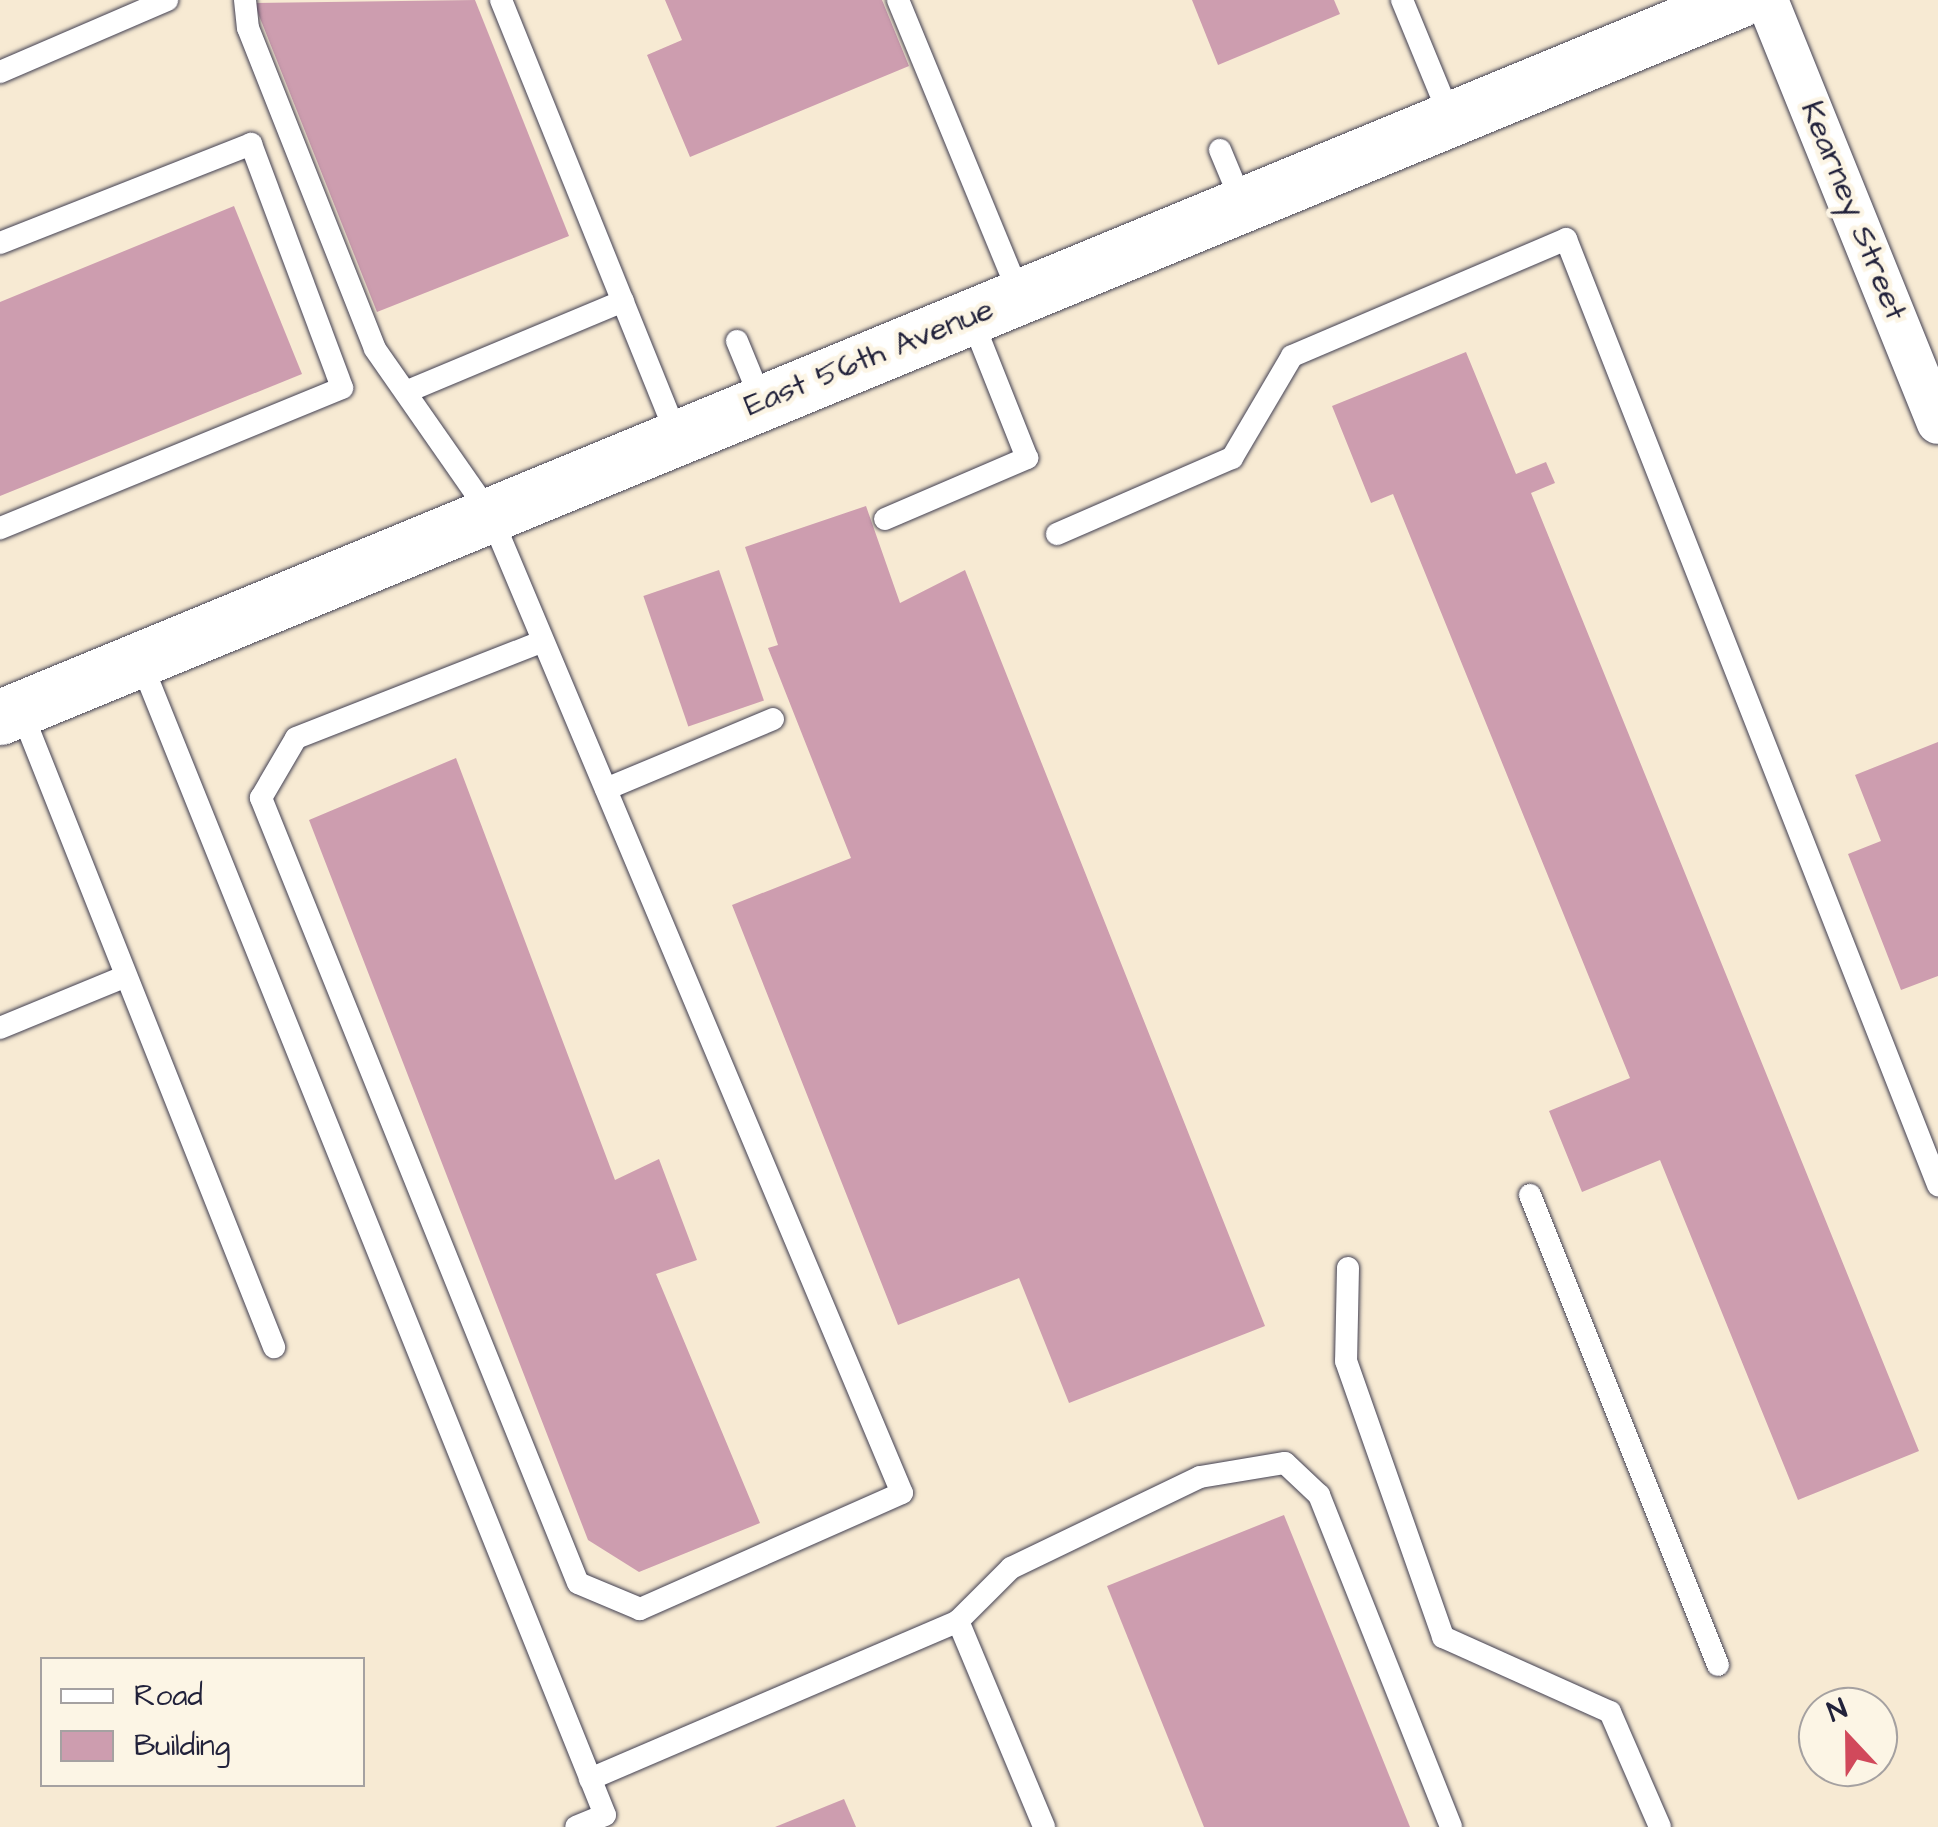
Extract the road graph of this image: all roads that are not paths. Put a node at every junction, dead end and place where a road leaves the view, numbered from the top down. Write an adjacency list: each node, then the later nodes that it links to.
1 (167, 0): 9 (lane)
2 (245, 0): 18 (lane)
3 (501, 0): 15 (lane)
4 (898, 0): 14 (lane)
5 (1402, 0): 10 (lane)
6 (1739, 0): 8 (main road, East 56th Avenue)
7 (1767, 0): 20 (street, Kearney Street)
8 (1654, 16): 10 (main road, East 56th Avenue)
9 (0, 72)
10 (1451, 119): 12 (main road, East 56th Avenue)
11 (1220, 150): 12 (lane)
12 (1242, 204): 14 (main road, East 56th Avenue)
13 (0, 244): 24 (lane)
14 (1020, 296): 16 (main road, East 56th Avenue)
15 (624, 301): 18 (lane); 21 (lane)
16 (970, 316): 19 (main road, East 56th Avenue); 23 (lane)
17 (737, 341): 19 (lane)
18 (408, 391): 22 (lane)
19 (762, 402): 21 (main road, East 56th Avenue)
20 (1938, 423)
21 (678, 437): 22 (main road, East 56th Avenue)
22 (490, 514): 26 (lane); 27 (main road, East 56th Avenue)
23 (885, 518)
24 (0, 528)
25 (1057, 534): 33 (lane)
26 (544, 641): 30 (lane); 30 (lane)
27 (140, 659): 28 (main road, East 56th Avenue); 39 (lane)
28 (10, 712): 31 (lane)
29 (773, 719): 30 (lane)
30 (606, 789)
31 (126, 976): 32 (lane); 36 (lane)
32 (0, 1028)
33 (1938, 1185)
34 (1530, 1195): 38 (lane)
35 (1348, 1268): 43 (lane)
36 (274, 1347)
37 (958, 1622): 39 (lane); 41 (lane); 42 (lane)
38 (1718, 1665)
39 (590, 1778): 40 (lane)
40 (576, 1827)
41 (1044, 1827)
42 (1451, 1827)
43 (1660, 1827)

